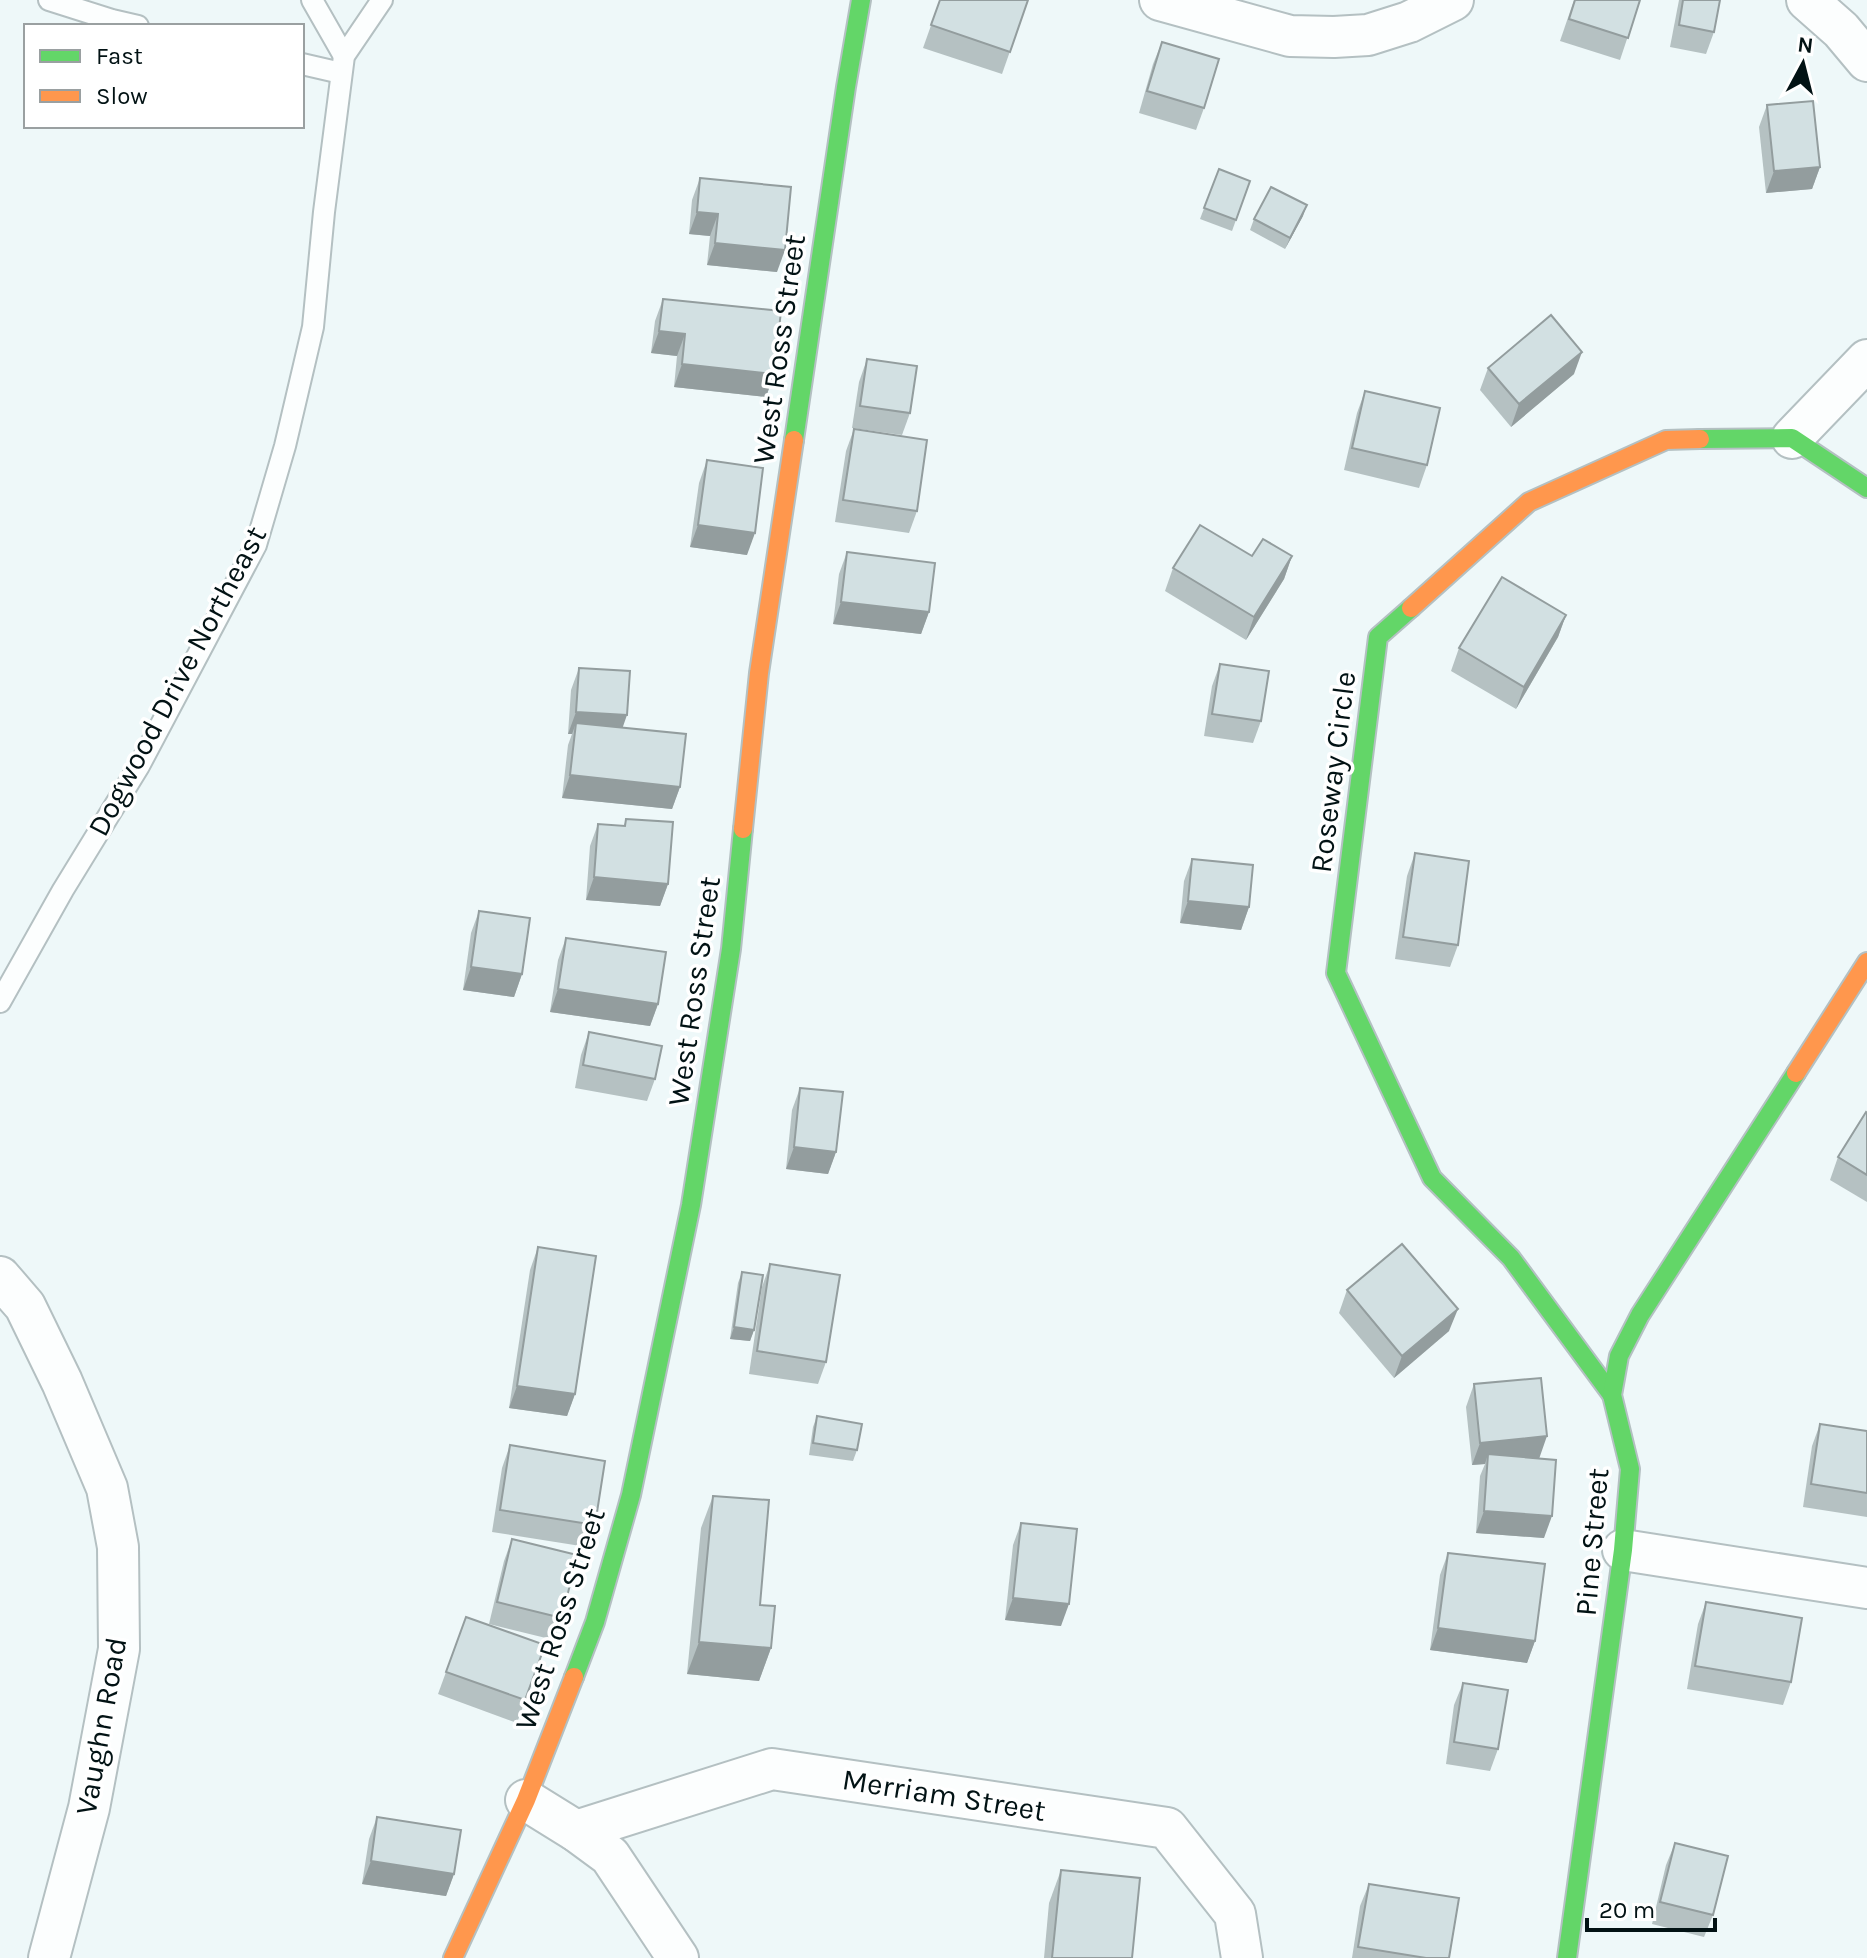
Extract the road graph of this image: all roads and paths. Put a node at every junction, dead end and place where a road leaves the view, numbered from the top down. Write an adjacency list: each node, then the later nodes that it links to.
1 (49, 0): 8 (lane)
2 (312, 0): 11 (lane)
3 (382, 0): 11 (lane, Dogwood Drive Northeast)
4 (861, 0): 21 (street, West Ross Street)
5 (1160, 0): 6 (street)
6 (1453, 0)
7 (1807, 0): 9 (street)
8 (129, 24)
9 (1867, 61)
10 (304, 64): 11 (lane)
11 (343, 64): 16 (lane, Dogwood Drive Northeast)
12 (1867, 360): 13 (street)
13 (1792, 438): 14 (street); 18 (street, Roseway Circle)
14 (1867, 488)
15 (1867, 962): 18 (street, Pine Street)
16 (0, 1002)
17 (0, 1277): 23 (street, Vaughn Road)
18 (1612, 1395): 19 (street, Pine Street)
19 (1623, 1550): 20 (street); 27 (street, Pine Street)
20 (1867, 1588)
21 (526, 1800): 22 (street); 24 (street, West Ross Street)
22 (576, 1831): 25 (street); 26 (street, Merriam Street)
23 (49, 1958)
24 (453, 1958)
25 (678, 1958)
26 (1242, 1958)
27 (1567, 1958)

